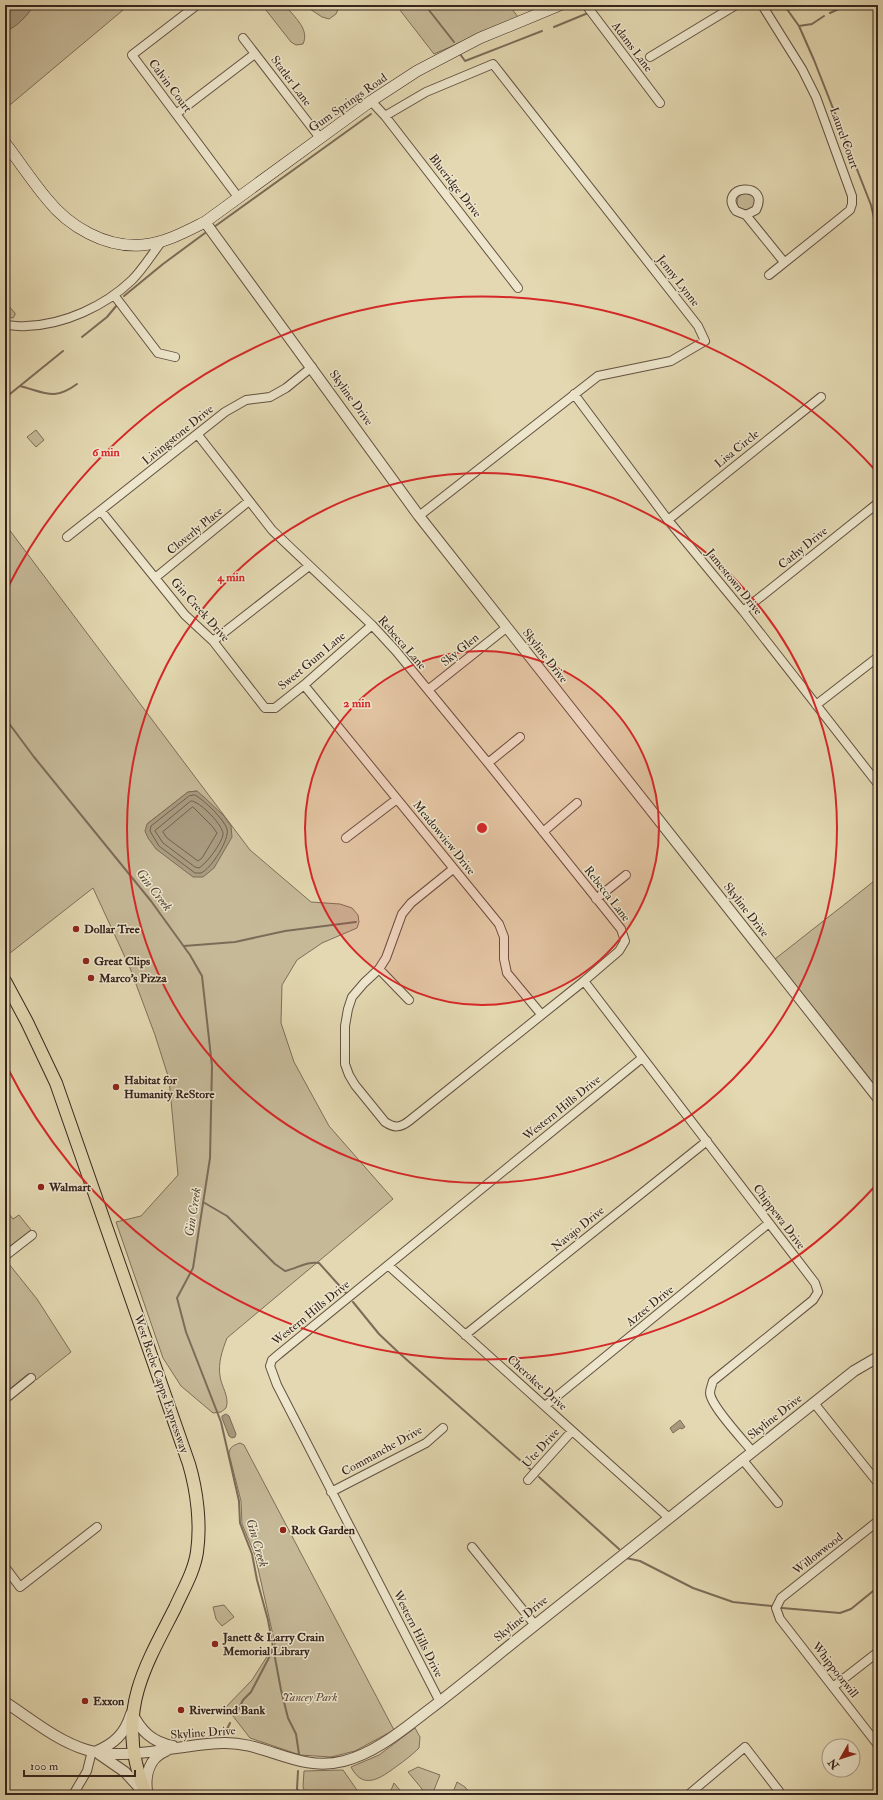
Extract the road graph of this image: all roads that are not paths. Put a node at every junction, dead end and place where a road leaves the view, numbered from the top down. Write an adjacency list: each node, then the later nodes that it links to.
1 (197, 5): 11 (street, Calvin Court)
2 (560, 5): 9 (main road, Gum Springs Road)
3 (586, 5): 10 (street, Adams Lane)
4 (736, 5): 8 (street)
5 (762, 5): 19 (street, Laurel Court)
6 (243, 38): 13 (street, Statler Lane)
7 (252, 56): 11 (street)
8 (650, 57)
9 (370, 101): 12 (street, Blueridge Drive); 13 (main road, Gum Springs Road)
10 (660, 102)
11 (176, 114): 15 (street, Calvin Court)
12 (385, 116): 21 (street, Blueridge Drive); 26 (street, Jenny Lynne)
13 (320, 138): 15 (main road, Gum Springs Road)
14 (5, 142): 18 (main road, Gum Springs Road)
15 (238, 198): 17 (main road, Gum Springs Road)
16 (746, 215): 19 (street)
17 (205, 222): 18 (main road, Gum Springs Road); 25 (street, Skyline Drive)
18 (162, 241): 22 (street)
19 (784, 262): 20 (street, Laurel Court)
20 (769, 275)
21 (518, 288)
22 (114, 295): 23 (street); 24 (street)
23 (5, 325)
24 (175, 357)
25 (312, 367): 28 (street, Livingstone Drive); 32 (street, Skyline Drive)
26 (574, 394): 32 (street, Jenny Lynne); 33 (street, Jamestown Drive)
27 (821, 397): 33 (street, Lisa Circle)
28 (198, 435): 29 (street, Rebecca Lane); 31 (street, Livingstone Drive)
29 (249, 501): 35 (street, Rebecca Lane); 36 (street, Cloverly Place)
30 (878, 503): 37 (street, Cathy Drive)
31 (101, 511): 34 (street, Livingstone Drive); 36 (street, Gin Creek Drive)
32 (419, 516): 39 (street, Skyline Drive)
33 (668, 520): 37 (street, Jamestown Drive)
34 (67, 537)
35 (309, 566): 38 (street, Rebecca Lane); 40 (street)
36 (155, 578): 40 (street, Gin Creek Drive)
37 (743, 611): 44 (street, Jamestown Drive)
38 (372, 625): 42 (street, Sweet Gum Lane); 43 (street, Rebecca Lane)
39 (506, 628): 43 (street, Sky Glen); 62 (street, Skyline Drive)
40 (213, 642): 45 (street, Gin Creek Drive)
41 (878, 657): 44 (street)
42 (304, 685): 45 (street, Sweet Gum Lane); 49 (street, Meadowview Drive)
43 (428, 690): 47 (street, Rebecca Lane)
44 (816, 705): 48 (street, Jamestown Drive)
45 (265, 708)
46 (520, 736): 47 (street)
47 (488, 763): 51 (street, Rebecca Lane)
48 (878, 784)
49 (397, 799): 52 (street); 53 (street, Meadowview Drive)
50 (577, 803): 51 (street)
51 (543, 832): 55 (street, Rebecca Lane)
52 (346, 838)
53 (453, 869): 56 (street, Rebecca Lane); 60 (street, Meadowview Drive)
54 (626, 875): 55 (street)
55 (596, 899): 57 (street, Rebecca Lane)
56 (379, 969): 59 (street); 60 (street, Rebecca Lane)
57 (584, 980): 60 (street, Rebecca Lane); 61 (street, Chippewa Drive)
58 (7, 987): 93 (main road, West Beebe Capps Expressway)
59 (409, 1000)
60 (541, 1014)
61 (642, 1058): 63 (street, Chippewa Drive); 67 (street, Western Hills Drive)
62 (878, 1098)
63 (707, 1141): 64 (street, Chippewa Drive); 68 (street, Navajo Drive)
64 (769, 1223): 73 (street, Aztec Drive); 76 (street, Chippewa Drive)
65 (32, 1235): 66 (street)
66 (5, 1256)
67 (389, 1266): 68 (street, Cherokee Drive); 80 (street, Western Hills Drive)
68 (465, 1335): 73 (street, Cherokee Drive)
69 (878, 1357): 72 (street, Skyline Drive)
70 (31, 1378): 71 (street)
71 (5, 1399)
72 (814, 1403): 76 (street, Skyline Drive); 79 (street)
73 (545, 1406): 75 (street, Cherokee Drive)
74 (443, 1428): 80 (street, Commanche Drive)
75 (572, 1431): 78 (street, Ute Drive); 82 (street, Cherokee Drive)
76 (752, 1452): 77 (street, Skyline Drive)
77 (742, 1459): 81 (street); 82 (street, Skyline Drive)
78 (528, 1480)
79 (878, 1483)
80 (331, 1492): 92 (street, Western Hills Drive)
81 (778, 1503)
82 (668, 1517): 88 (street, Skyline Drive)
83 (878, 1521): 87 (street, Willowwood)
84 (97, 1527): 86 (street)
85 (472, 1547): 88 (street)
86 (5, 1567)
87 (776, 1608): 90 (street, Whippoorwill)
88 (535, 1625): 92 (street, Skyline Drive)
89 (878, 1652): 90 (street)
90 (833, 1687): 94 (street, Whippoorwill)
91 (5, 1702): 96 (street)
92 (440, 1702): 95 (street, Skyline Drive)
93 (132, 1713): 95 (street); 96 (street); 97 (main road, West Beebe Capps Expressway)
94 (878, 1745)
95 (179, 1747): 97 (street, Skyline Drive); 99 (street)
96 (93, 1752): 97 (street, Skyline Drive); 98 (street); 99 (street)
97 (134, 1753): 99 (main road, West Beebe Capps Expressway)
98 (73, 1795)
99 (147, 1795)
100 (688, 1795): 101 (street)
101 (782, 1795)

